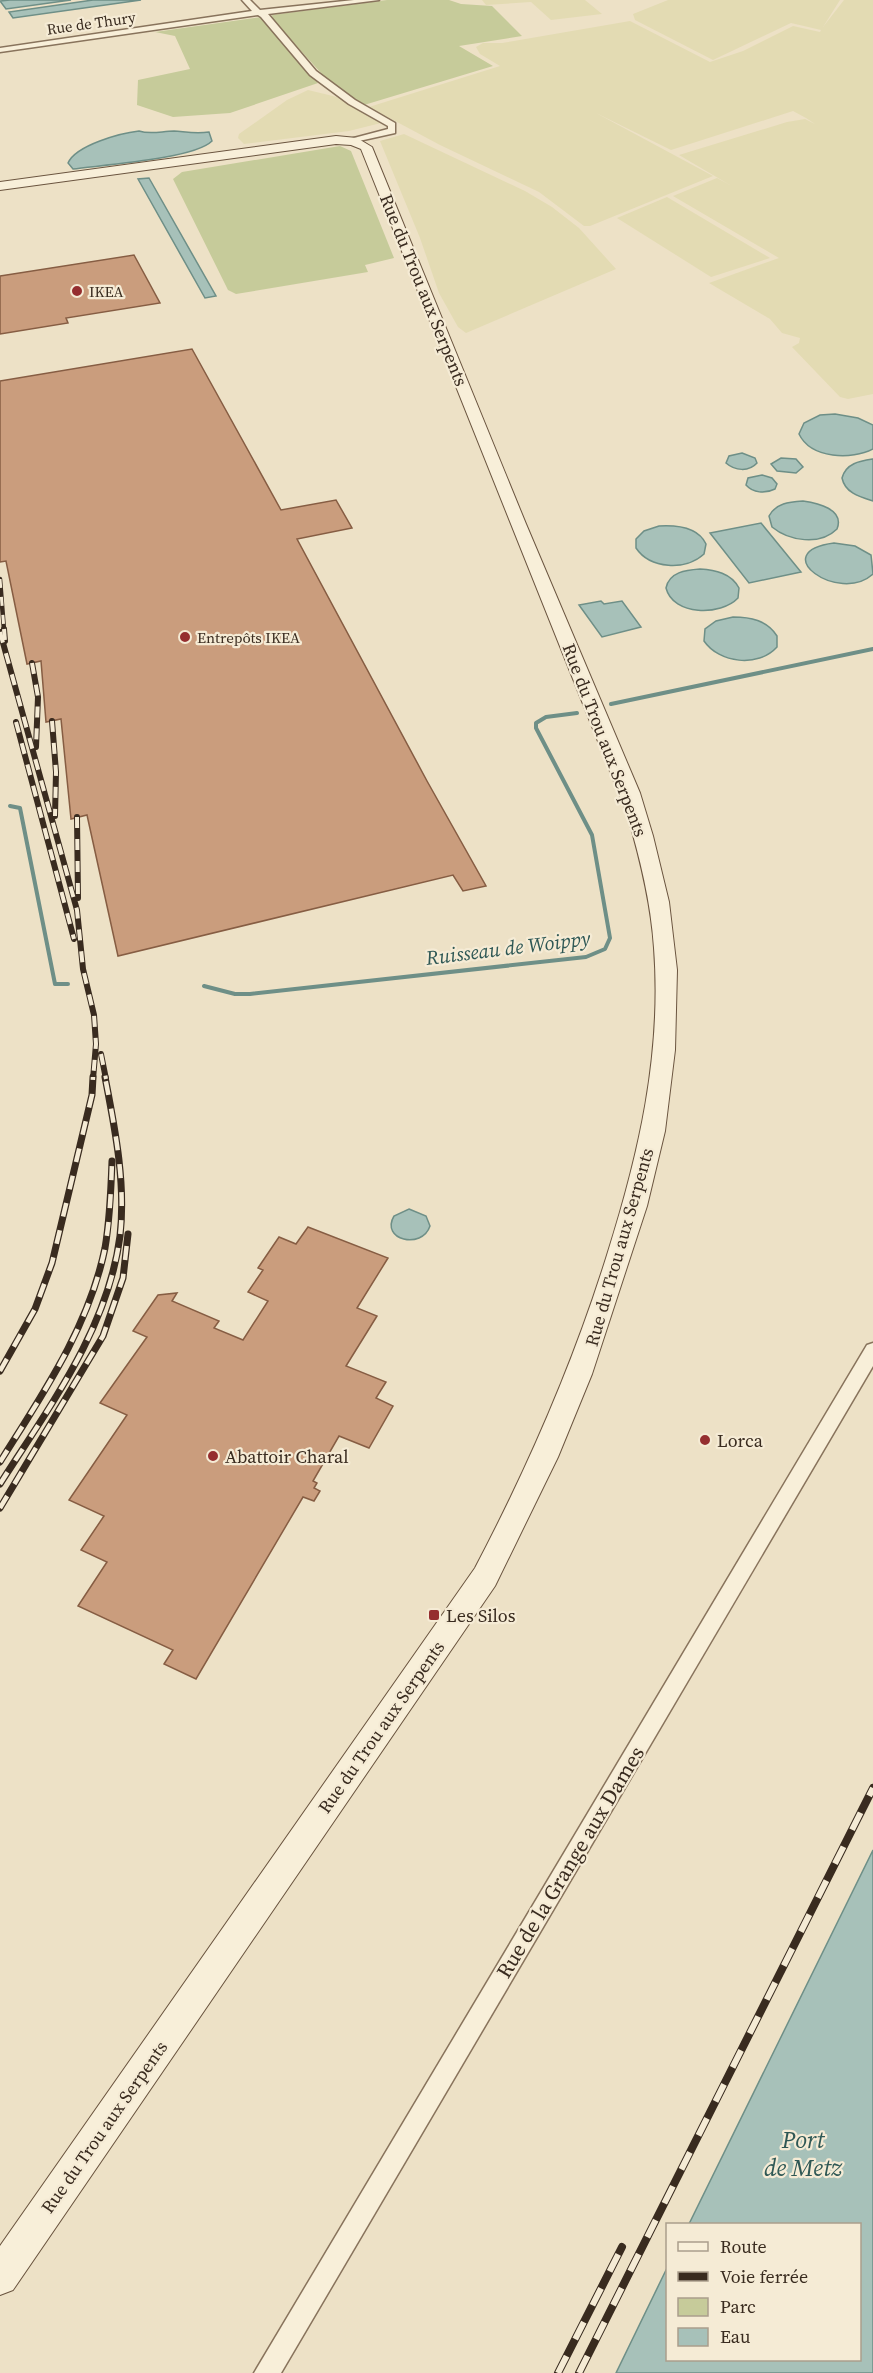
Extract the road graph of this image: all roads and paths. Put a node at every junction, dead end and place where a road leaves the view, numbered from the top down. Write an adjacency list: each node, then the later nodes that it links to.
1 (246, 0): 3 (street)
2 (375, 0): 3 (street, Rue de Thury)
3 (258, 13): 4 (street, Rue de Thury); 5 (street)
4 (0, 50)
5 (353, 141): 6 (street); 8 (street, Rue du Trou aux Serpents)
6 (0, 186)
7 (873, 1350): 9 (street, Rue de la Grange aux Dames)
8 (0, 2277)
9 (267, 2373)

